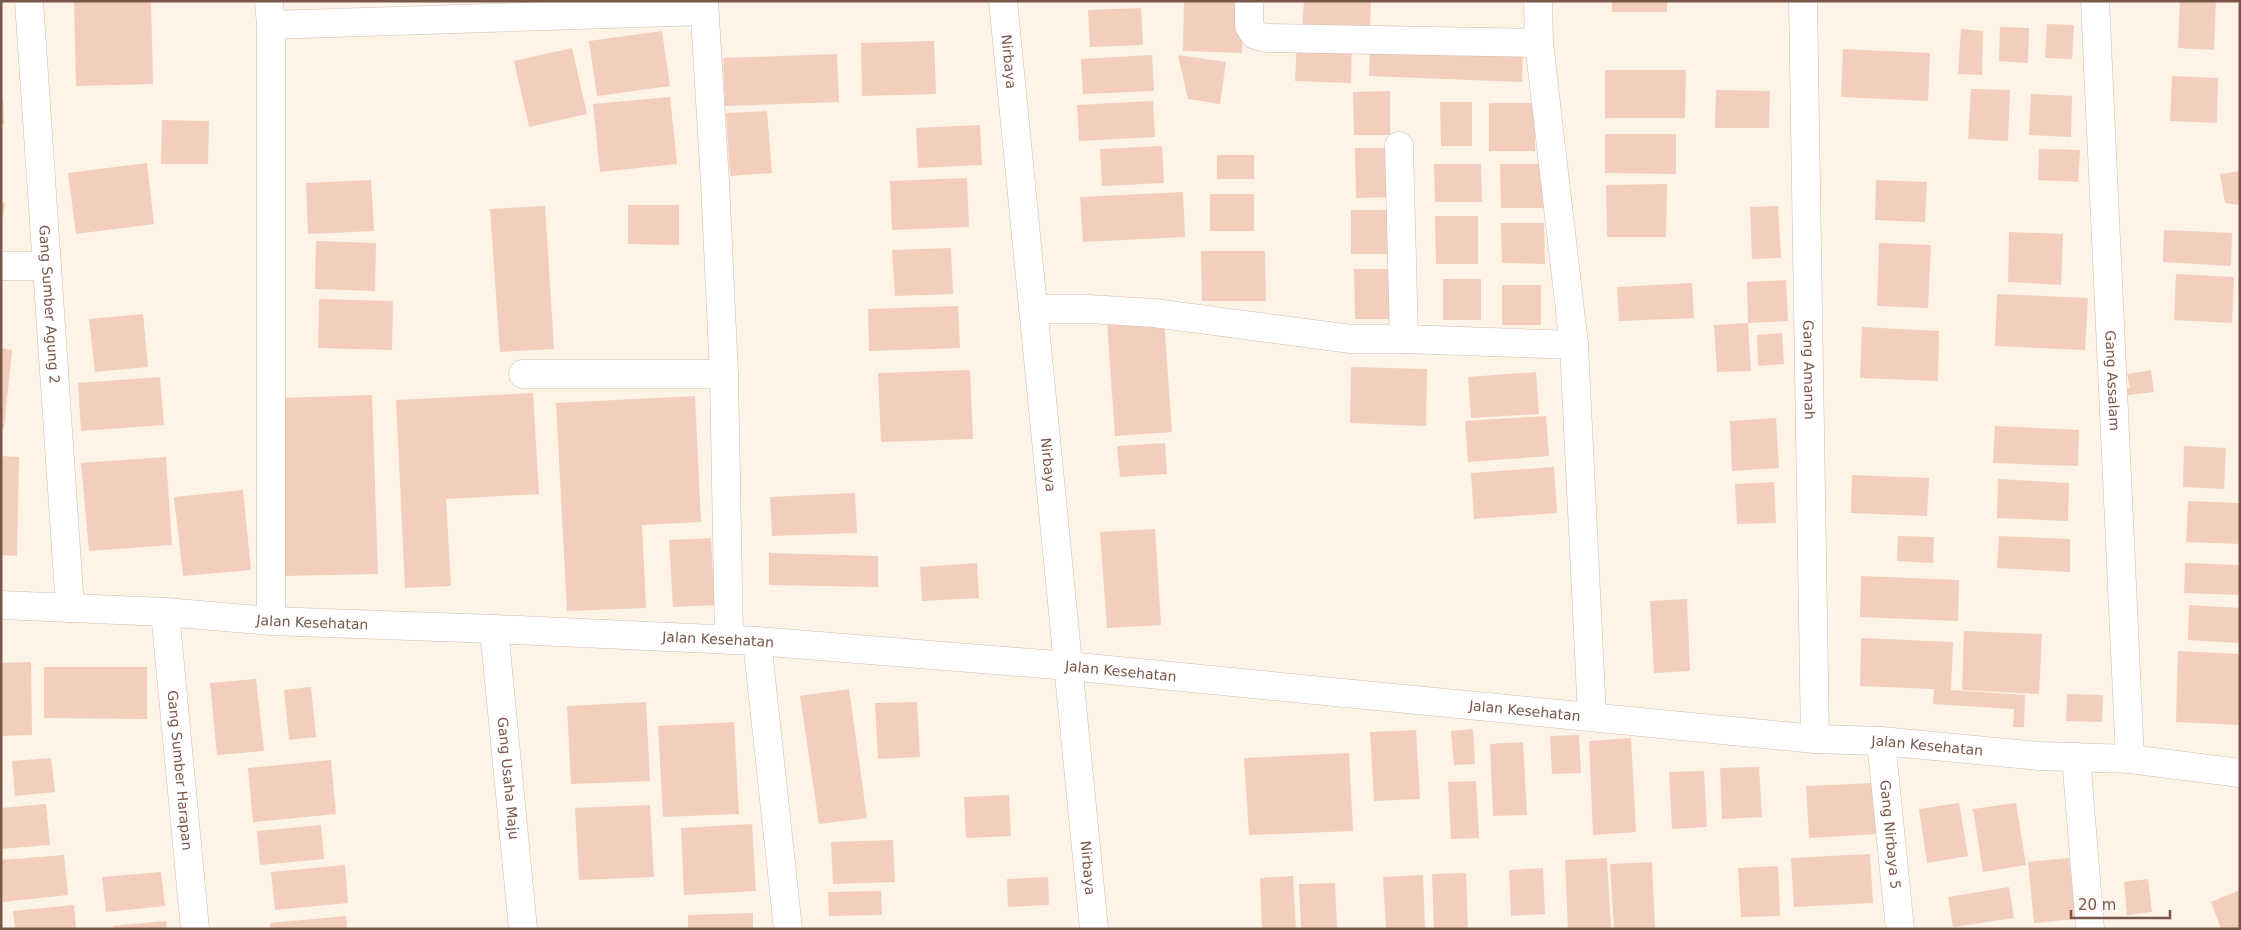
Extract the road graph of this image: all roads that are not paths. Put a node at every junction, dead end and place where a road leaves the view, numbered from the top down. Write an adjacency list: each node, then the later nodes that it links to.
1 (29, 1): 12 (street, Gang Sumber Agung 2)
2 (1003, 1): 13 (street, Nirbaya)
3 (1248, 1): 9 (street)
4 (1538, 1): 9 (street)
5 (1803, 1): 27 (street, Gang Amanah)
6 (2095, 1): 30 (street, Gang Assalam)
7 (704, 6): 8 (street); 17 (street)
8 (270, 13): 21 (street)
9 (1539, 44): 15 (street)
10 (1399, 146): 14 (street)
11 (1, 266): 12 (street)
12 (47, 266): 19 (street, Gang Sumber Agung 2)
13 (1033, 309): 14 (street); 25 (street, Nirbaya)
14 (1404, 339): 15 (street)
15 (1574, 345): 26 (street)
16 (523, 374): 17 (street)
17 (724, 374): 23 (street)
18 (1, 605): 19 (street, Jalan Kesehatan)
19 (70, 608): 20 (street, Jalan Kesehatan)
20 (165, 612): 21 (street, Jalan Kesehatan); 32 (street, Gang Sumber Harapan)
21 (272, 621): 22 (street, Jalan Kesehatan)
22 (494, 629): 23 (street, Jalan Kesehatan); 33 (street, Gang Usaha Maju)
23 (729, 640): 24 (street, Jalan Kesehatan)
24 (757, 641): 25 (street, Jalan Kesehatan); 34 (street)
25 (1068, 666): 26 (street, Jalan Kesehatan); 35 (street, Nirbaya)
26 (1592, 716): 27 (street, Jalan Kesehatan)
27 (1815, 739): 28 (street, Jalan Kesehatan)
28 (1881, 741): 29 (street, Jalan Kesehatan); 36 (street, Gang Nirbaya 5)
29 (2076, 757): 30 (street, Jalan Kesehatan); 37 (street)
30 (2130, 759): 31 (street, Jalan Kesehatan)
31 (2240, 773)
32 (195, 929)
33 (523, 929)
34 (788, 929)
35 (1094, 929)
36 (1900, 929)
37 (2090, 929)

